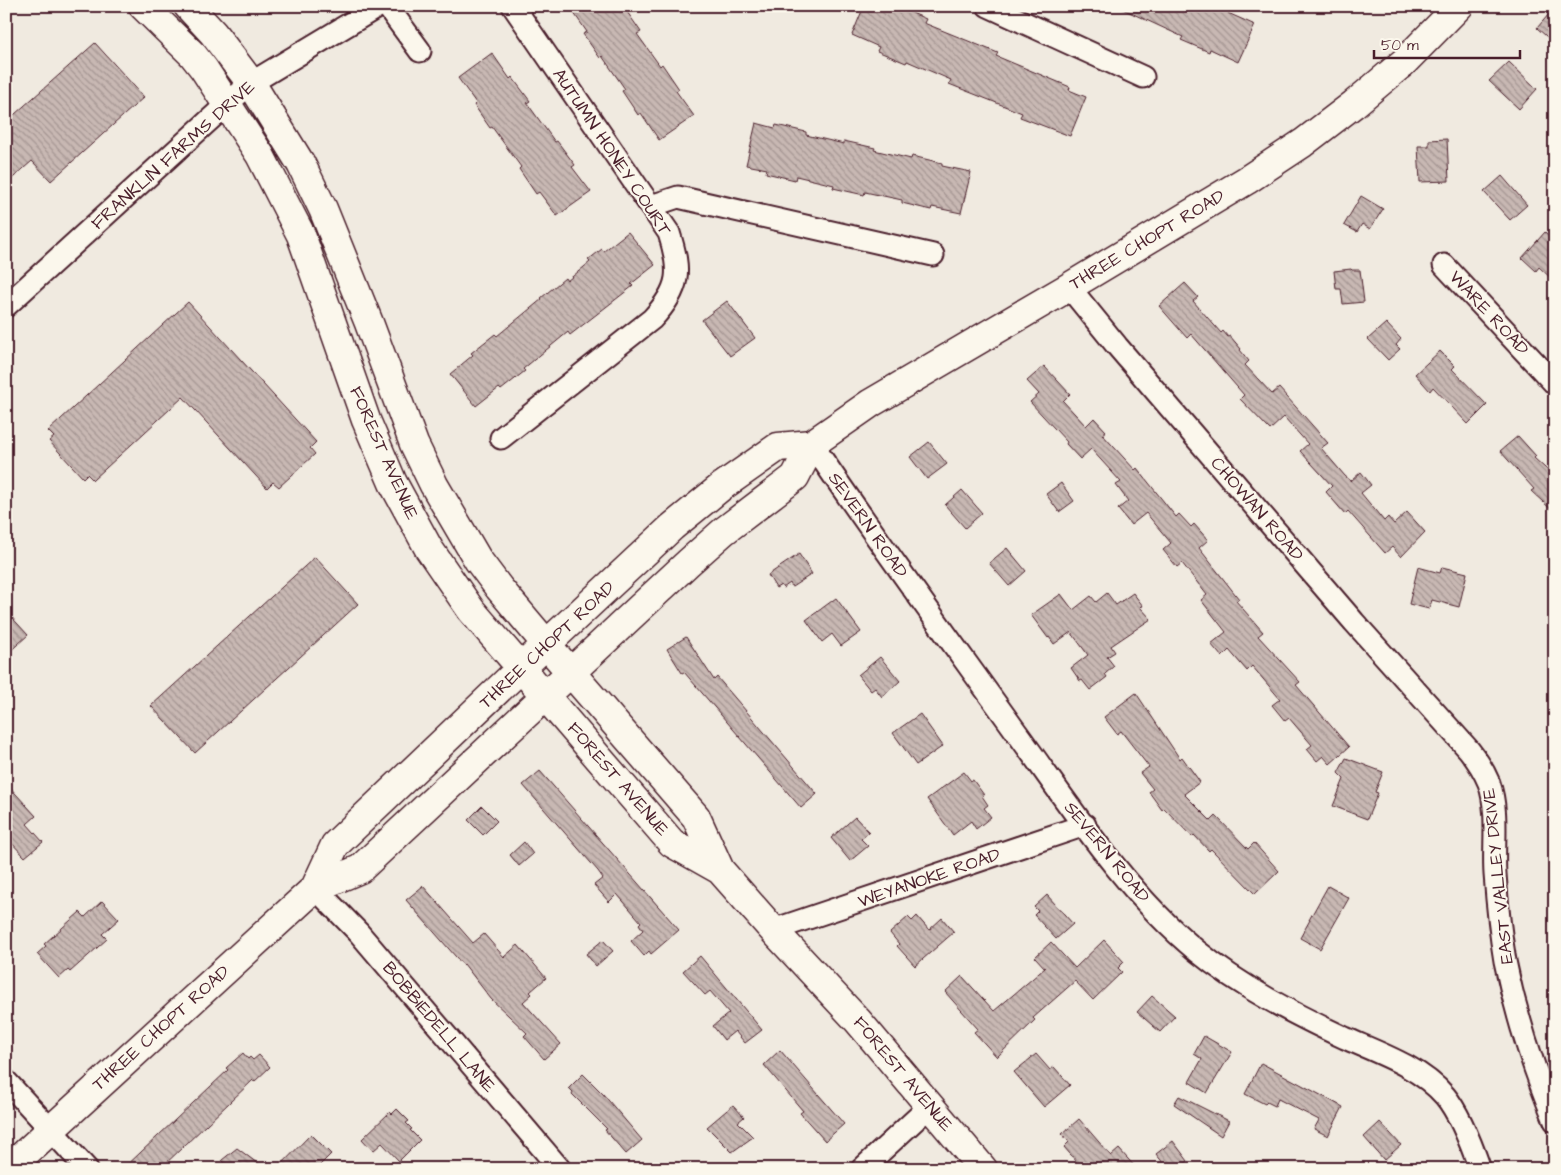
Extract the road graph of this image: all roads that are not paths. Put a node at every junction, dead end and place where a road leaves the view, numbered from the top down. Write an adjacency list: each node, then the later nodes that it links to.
1 (143, 6): 11 (main road, FOREST AVENUE)
2 (188, 6): 10 (main road, FOREST AVENUE)
3 (380, 6): 10 (street, FRANKLIN FARMS DRIVE)
4 (387, 6): 8 (street)
5 (513, 6): 12 (street, AUTUMN HONEY COURT)
6 (988, 6): 9 (street)
7 (1460, 6): 15 (main road, THREE CHOPT ROAD)
8 (420, 51)
9 (1143, 77)
10 (251, 83): 11 (street, FRANKLIN FARMS DRIVE); 20 (main road, FOREST AVENUE)
11 (226, 104): 16 (street, FRANKLIN FARMS DRIVE); 21 (main road, FOREST AVENUE)
12 (651, 206): 13 (street); 18 (street, AUTUMN HONEY COURT)
13 (933, 255)
14 (1444, 265): 17 (street, WARE ROAD)
15 (1069, 287): 19 (main road, THREE CHOPT ROAD); 24 (street, CHOWAN ROAD)
16 (6, 306)
17 (1555, 384)
18 (501, 438)
19 (812, 444): 20 (main road, THREE CHOPT ROAD); 22 (main road, THREE CHOPT ROAD); 25 (street, SEVERN ROAD)
20 (547, 645): 21 (main road, THREE CHOPT ROAD); 22 (main road, FOREST AVENUE)
21 (522, 668): 23 (main road, FOREST AVENUE); 27 (main road, THREE CHOPT ROAD)
22 (571, 671): 23 (main road, THREE CHOPT ROAD); 26 (main road, FOREST AVENUE)
23 (546, 695): 26 (main road, FOREST AVENUE); 27 (main road, THREE CHOPT ROAD)
24 (1449, 728): 31 (street, EAST VALLEY DRIVE)
25 (1085, 825): 28 (street, WEYANOKE ROAD); 38 (street, SEVERN ROAD)
26 (720, 870): 28 (main road, FOREST AVENUE)
27 (315, 888): 32 (main road, THREE CHOPT ROAD); 35 (street, BOBBIEDELL LANE)
28 (773, 930): 30 (main road, FOREST AVENUE)
29 (6, 1081): 32 (street)
30 (930, 1106): 36 (street); 37 (main road, FOREST AVENUE)
31 (1555, 1121)
32 (50, 1129): 33 (main road, THREE CHOPT ROAD); 34 (street)
33 (8, 1169)
34 (87, 1169)
35 (560, 1169)
36 (862, 1169)
37 (984, 1169)
38 (1480, 1169)

